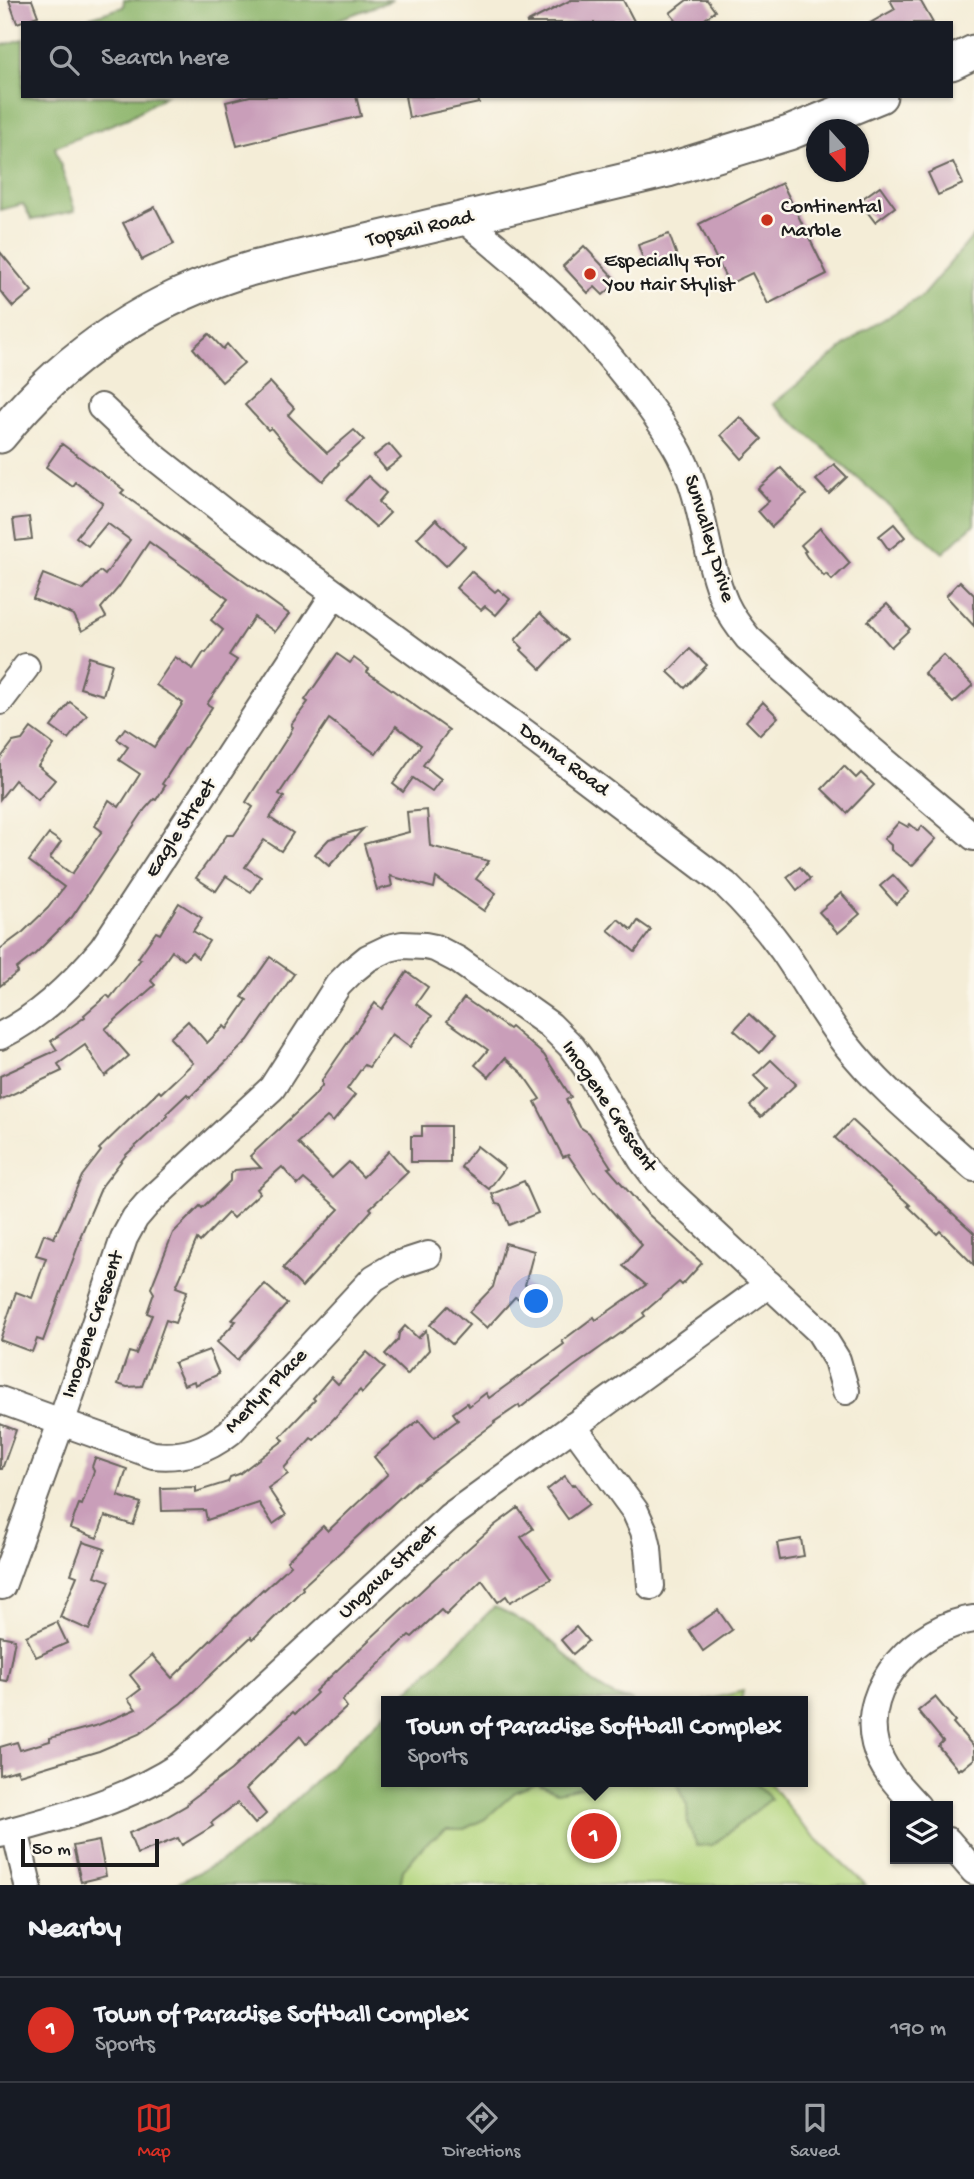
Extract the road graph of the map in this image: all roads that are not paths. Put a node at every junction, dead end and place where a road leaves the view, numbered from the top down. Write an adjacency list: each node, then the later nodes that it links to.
1 (974, 52): 2 (main road)
2 (953, 62)
3 (875, 98): 4 (main road, Topsail Road)
4 (464, 219): 6 (main road, Topsail Road); 10 (street, Sunvalley Drive)
5 (101, 407): 7 (street, Donna Road)
6 (0, 436)
7 (334, 595): 11 (street, Eagle Street); 12 (street, Donna Road)
8 (26, 667): 9 (street)
9 (0, 701)
10 (974, 837)
11 (0, 1036)
12 (974, 1168)
13 (429, 1255): 17 (street, Merlyn Place)
14 (769, 1284): 15 (street, Imogene Crescent); 17 (street, Imogene Crescent); 18 (street, Ungava Street)
15 (846, 1391)
16 (0, 1401): 17 (street, Merlyn Place)
17 (61, 1423): 19 (street, Imogene Crescent)
18 (573, 1426): 20 (street); 23 (street, Ungava Street)
19 (2, 1586)
20 (651, 1586)
21 (974, 1619): 22 (street)
22 (913, 1801)
23 (8, 1832): 26 (street)
24 (953, 1847): 25 (street)
25 (974, 1871)
26 (28, 1885)

